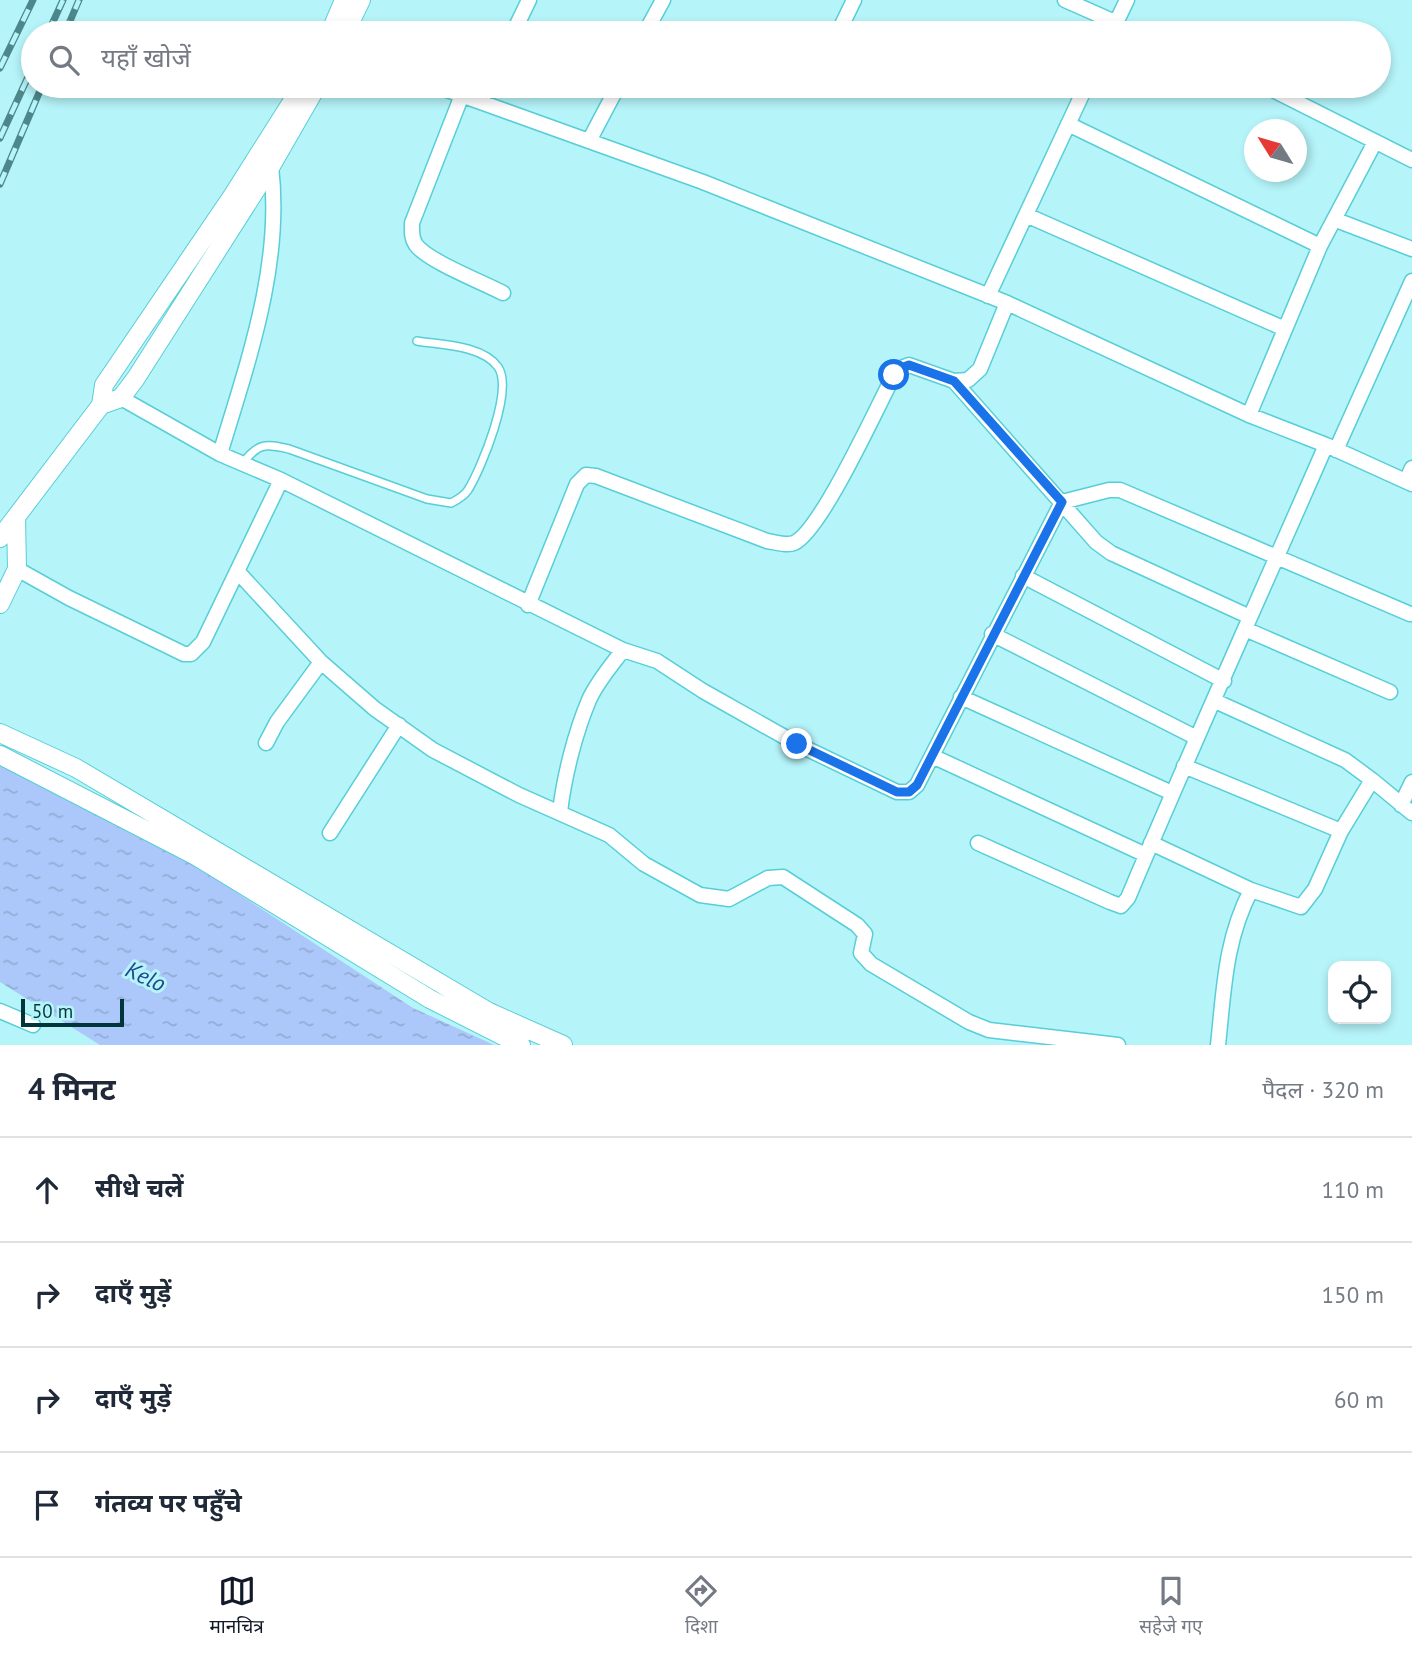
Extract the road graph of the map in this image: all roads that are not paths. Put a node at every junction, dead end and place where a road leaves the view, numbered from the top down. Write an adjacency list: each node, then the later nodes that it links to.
1 (344, 0): 8 (street)
2 (361, 0): 9 (street)
3 (529, 0): 10 (street)
4 (663, 0): 11 (street)
5 (854, 0): 12 (street)
6 (1065, 0): 13 (street)
7 (1127, 0): 14 (street)
8 (335, 21)
9 (351, 21)
10 (519, 21)
11 (652, 21)
12 (844, 21)
13 (1102, 21)
14 (1117, 21)
15 (294, 98): 41 (street)
16 (310, 98): 28 (street)
17 (461, 98): 34 (street)
18 (470, 98): 23 (street)
19 (483, 98): 23 (street)
20 (612, 98): 25 (street)
21 (1080, 98): 24 (street)
22 (1289, 98): 26 (street)
23 (481, 102): 25 (street)
24 (1068, 124): 29 (street); 31 (street)
25 (589, 141): 35 (street)
26 (1375, 142): 27 (street); 30 (street)
27 (1412, 160)
28 (271, 166): 40 (street); 44 (street)
29 (1026, 215): 35 (street); 37 (street)
30 (1336, 220): 31 (street); 32 (street)
31 (1320, 246): 37 (street)
32 (1412, 249)
33 (1412, 281): 43 (street)
34 (503, 293)
35 (988, 296): 36 (street)
36 (1007, 303): 39 (street); 42 (street)
37 (1285, 329): 42 (street)
38 (417, 341): 45 (lane)
39 (954, 381): 48 (street); 56 (street)
40 (121, 398): 41 (street); 44 (street)
41 (102, 405): 49 (street)
42 (1249, 415): 43 (street)
43 (1331, 447): 46 (street); 51 (street)
44 (220, 454): 45 (street)
45 (243, 464): 47 (street)
46 (1410, 478)
47 (281, 480): 52 (street); 56 (street)
48 (1062, 502): 51 (street); 53 (street); 58 (street)
49 (16, 517): 50 (street); 54 (street)
50 (0, 538)
51 (1277, 557): 57 (street); 58 (street)
52 (237, 571): 54 (street); 61 (street)
53 (1023, 576): 59 (street); 62 (street)
54 (13, 577): 55 (street)
55 (0, 604)
56 (528, 605): 60 (street)
57 (1410, 614)
58 (1248, 623): 62 (street); 63 (street)
59 (992, 634): 64 (street); 68 (street)
60 (623, 650): 71 (street); 77 (street)
61 (321, 662): 66 (street); 69 (street)
62 (1224, 681): 65 (street)
63 (1390, 692)
64 (961, 697): 71 (street); 75 (street)
65 (1214, 701): 68 (street); 73 (street)
66 (399, 725): 77 (street); 79 (street)
67 (0, 733): 86 (street)
68 (1197, 738): 72 (street)
69 (266, 743)
70 (0, 755): 85 (street)
71 (932, 756): 81 (street)
72 (1184, 766): 75 (street); 78 (street)
73 (1372, 780): 76 (street); 78 (street)
74 (1412, 782): 76 (street)
75 (1172, 793): 81 (street)
76 (1406, 809)
77 (559, 812): 87 (street)
78 (1341, 831): 82 (street)
79 (330, 833)
80 (978, 843): 81 (street)
81 (1148, 849): 82 (street)
82 (1251, 890): 88 (street)
83 (0, 1011): 84 (street)
84 (33, 1025)
85 (521, 1045)
86 (563, 1045)
87 (1118, 1045)
88 (1218, 1045)

